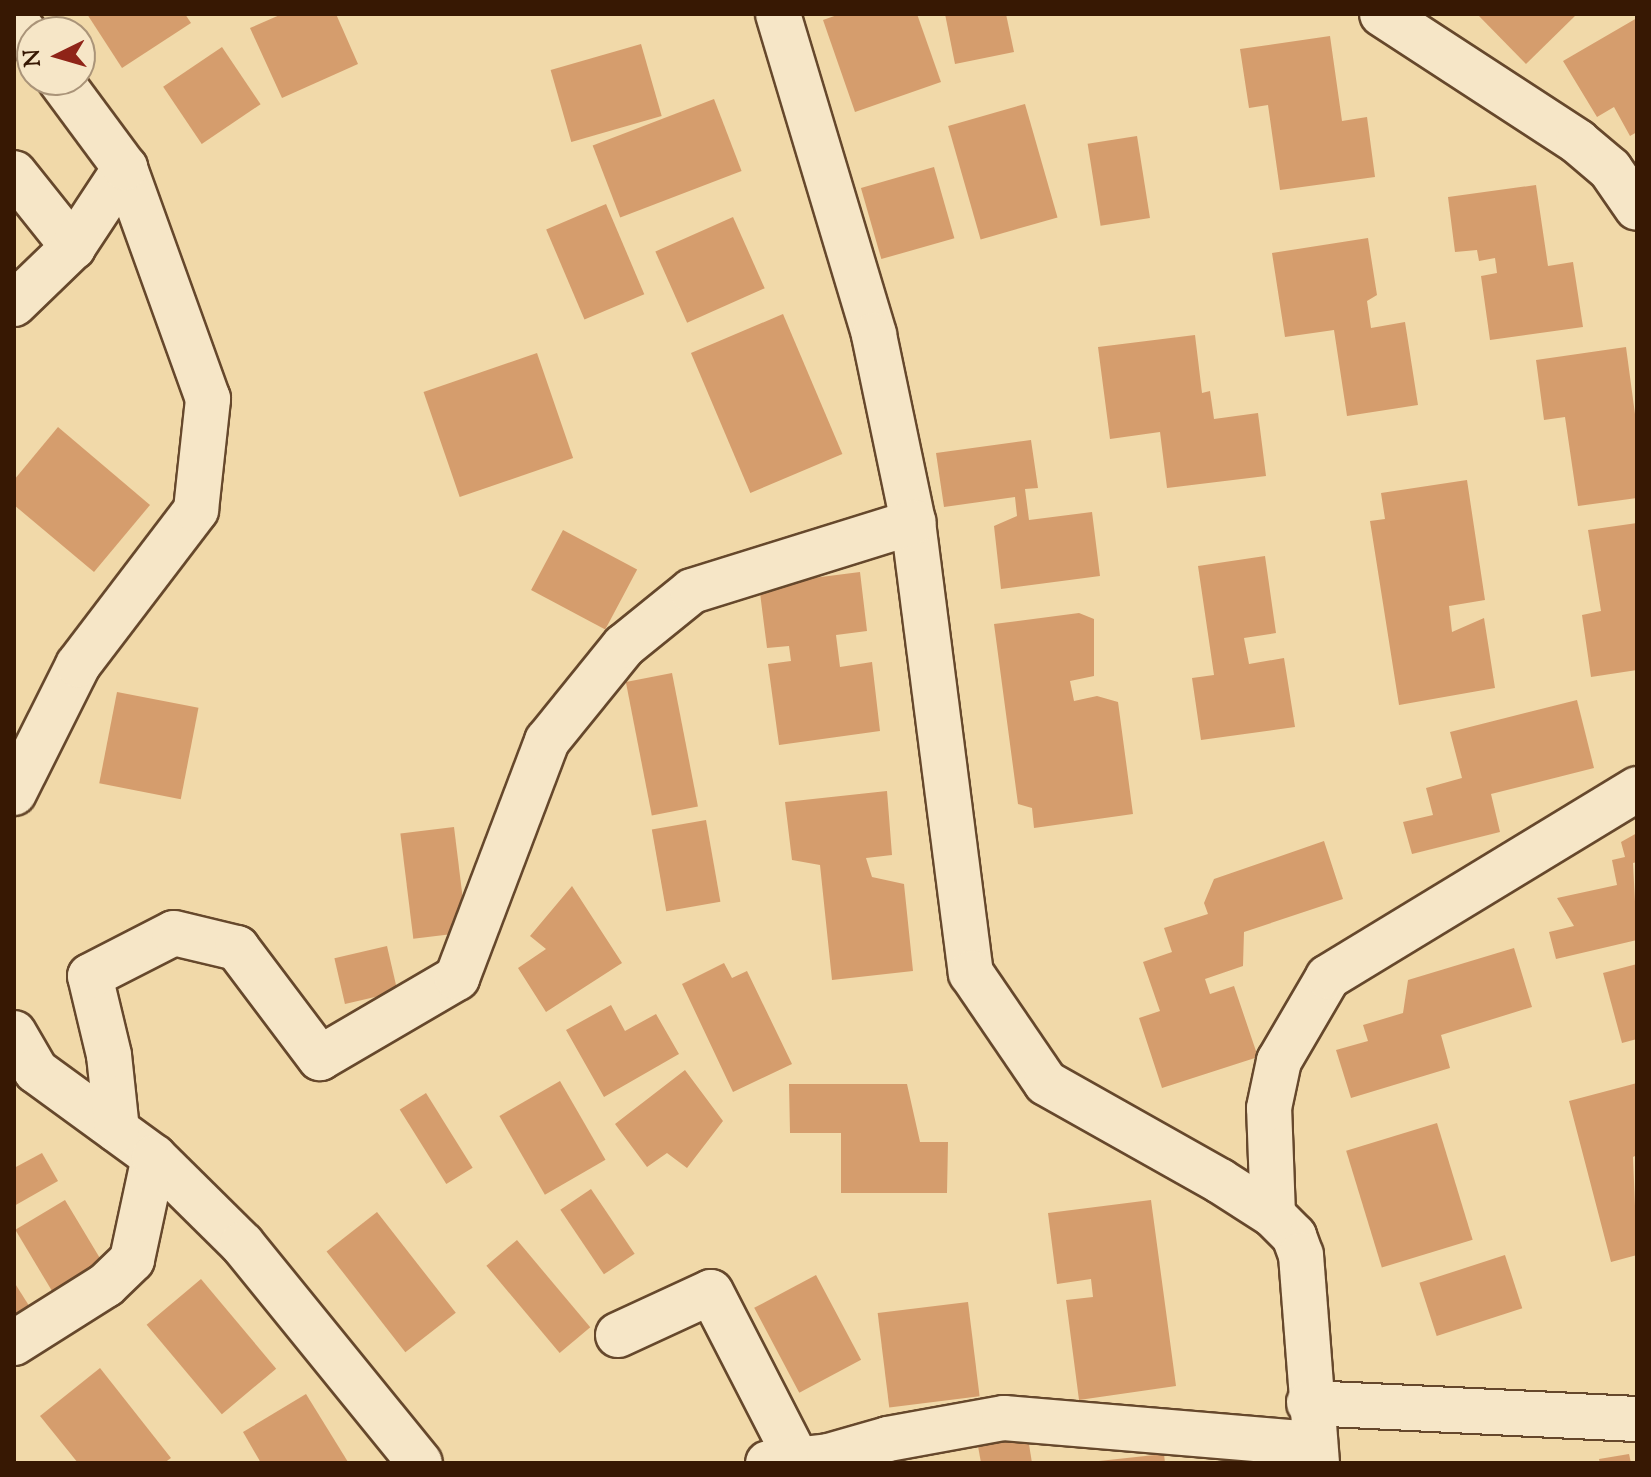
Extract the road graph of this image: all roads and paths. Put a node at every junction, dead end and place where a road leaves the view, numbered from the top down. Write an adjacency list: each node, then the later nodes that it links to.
1 (778, 14): 9 (street)
2 (1382, 14): 6 (street)
3 (72, 96): 4 (street)
4 (125, 168): 7 (street); 11 (street)
5 (14, 173): 7 (street)
6 (1637, 208)
7 (73, 247): 8 (street)
8 (14, 304)
9 (913, 522): 13 (street); 15 (street)
10 (1637, 789): 15 (street)
11 (14, 793)
12 (14, 1033): 13 (street)
13 (117, 1130): 14 (street)
14 (154, 1157): 17 (street); 21 (street)
15 (1273, 1215): 19 (street)
16 (618, 1335): 20 (street)
17 (14, 1343)
18 (1637, 1419): 19 (street)
19 (1314, 1436): 20 (street)
20 (782, 1461)
21 (420, 1463)

